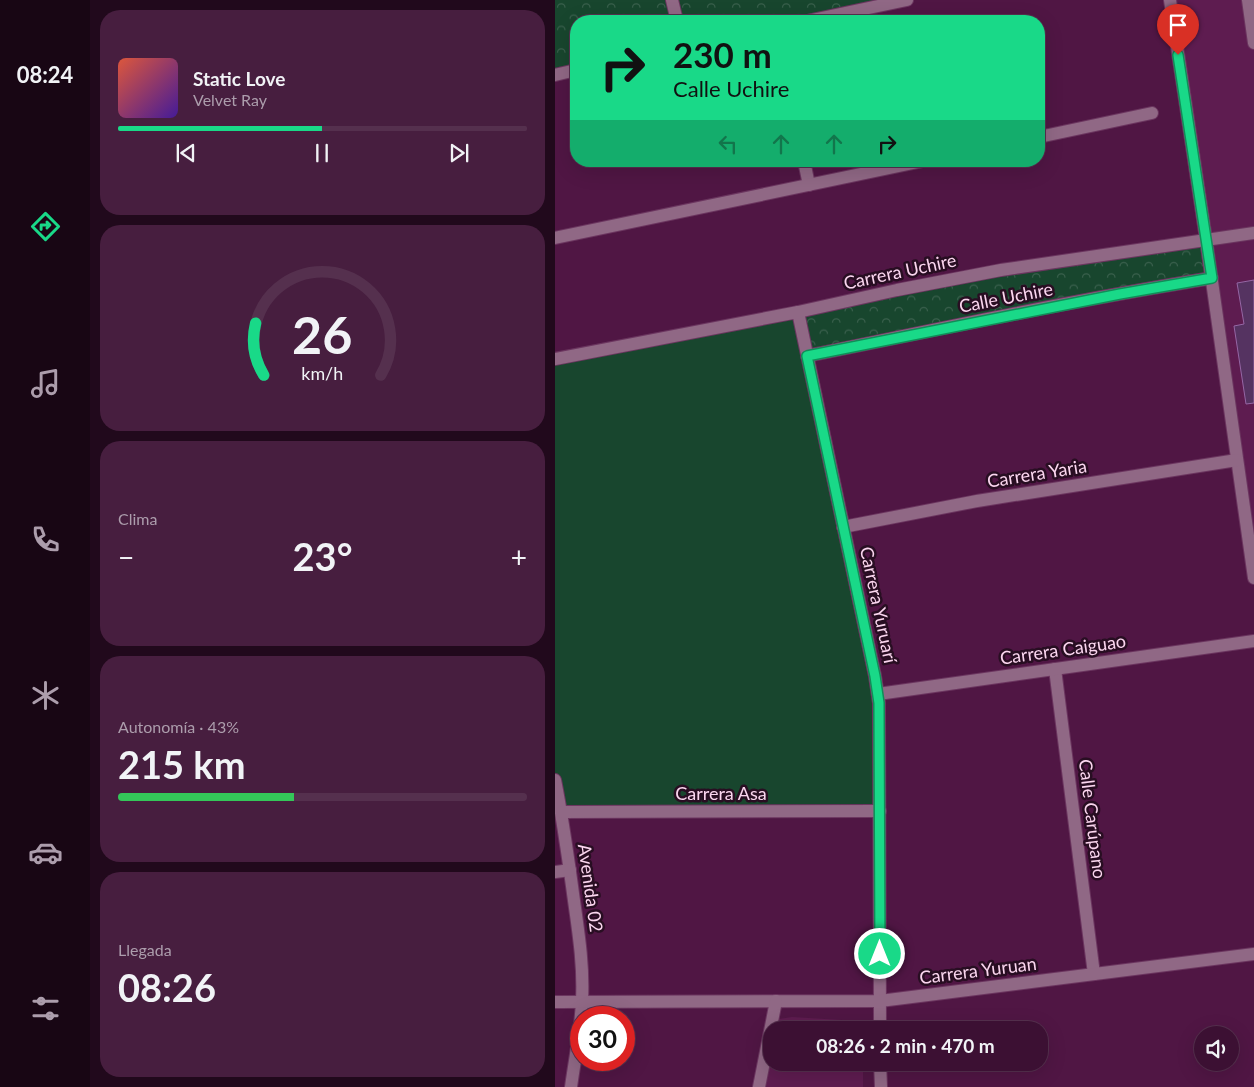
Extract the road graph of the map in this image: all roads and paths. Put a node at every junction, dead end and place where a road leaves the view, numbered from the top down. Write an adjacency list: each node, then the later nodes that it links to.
1 (672, 0): 5 (street)
2 (907, 0): 6 (street)
3 (1170, 0): 17 (street)
4 (1248, 0): 7 (street)
5 (676, 15)
6 (836, 15)
7 (1254, 43)
8 (570, 71): 9 (street)
9 (555, 74)
10 (1152, 113): 11 (street)
11 (1045, 136)
12 (805, 167): 14 (street)
13 (894, 167): 14 (street)
14 (809, 185): 16 (street)
15 (1254, 233): 17 (street, Carrera Uchire)
16 (555, 238)
17 (1206, 240): 18 (street); 19 (street, Carrera Uchire)
18 (1212, 278): 20 (street, Calle Uchire); 22 (street)
19 (798, 312): 20 (street, Carrera Yuruarí); 21 (street, Carrera Uchire)
20 (807, 356): 23 (street, Carrera Yuruarí)
21 (555, 359)
22 (1237, 460): 23 (street, Carrera Yaria); 24 (street)
23 (843, 527): 27 (street, Carrera Yuruarí)
24 (1254, 578)
25 (1254, 641): 26 (street, Carrera Caiguao)
26 (1055, 669): 27 (street, Carrera Caiguao); 34 (street, Calle Carúpano)
27 (878, 694): 29 (street, Carrera Yuruarí)
28 (555, 780): 30 (street, Avenida 02)
29 (880, 811): 30 (street, Carrera Asa); 36 (street, Carrera Yuruarí)
30 (562, 812): 31 (street, Avenida 02)
31 (570, 870): 32 (street); 38 (street, Avenida 02)
32 (555, 872)
33 (1254, 954): 34 (street, Carrera Yuruan)
34 (1095, 974): 36 (street, Carrera Yuruan)
35 (776, 1001): 36 (street, Carrera Yuruan); 38 (street, Carrera Yuruan); 42 (street)
36 (880, 1001): 39 (street, Carrera Yuruarí)
37 (555, 1002): 38 (street, Carrera Yuruan)
38 (582, 1002): 41 (street, Avenida 02)
39 (880, 1021)
40 (881, 1071): 43 (street)
41 (571, 1087)
42 (759, 1087)
43 (881, 1087)

